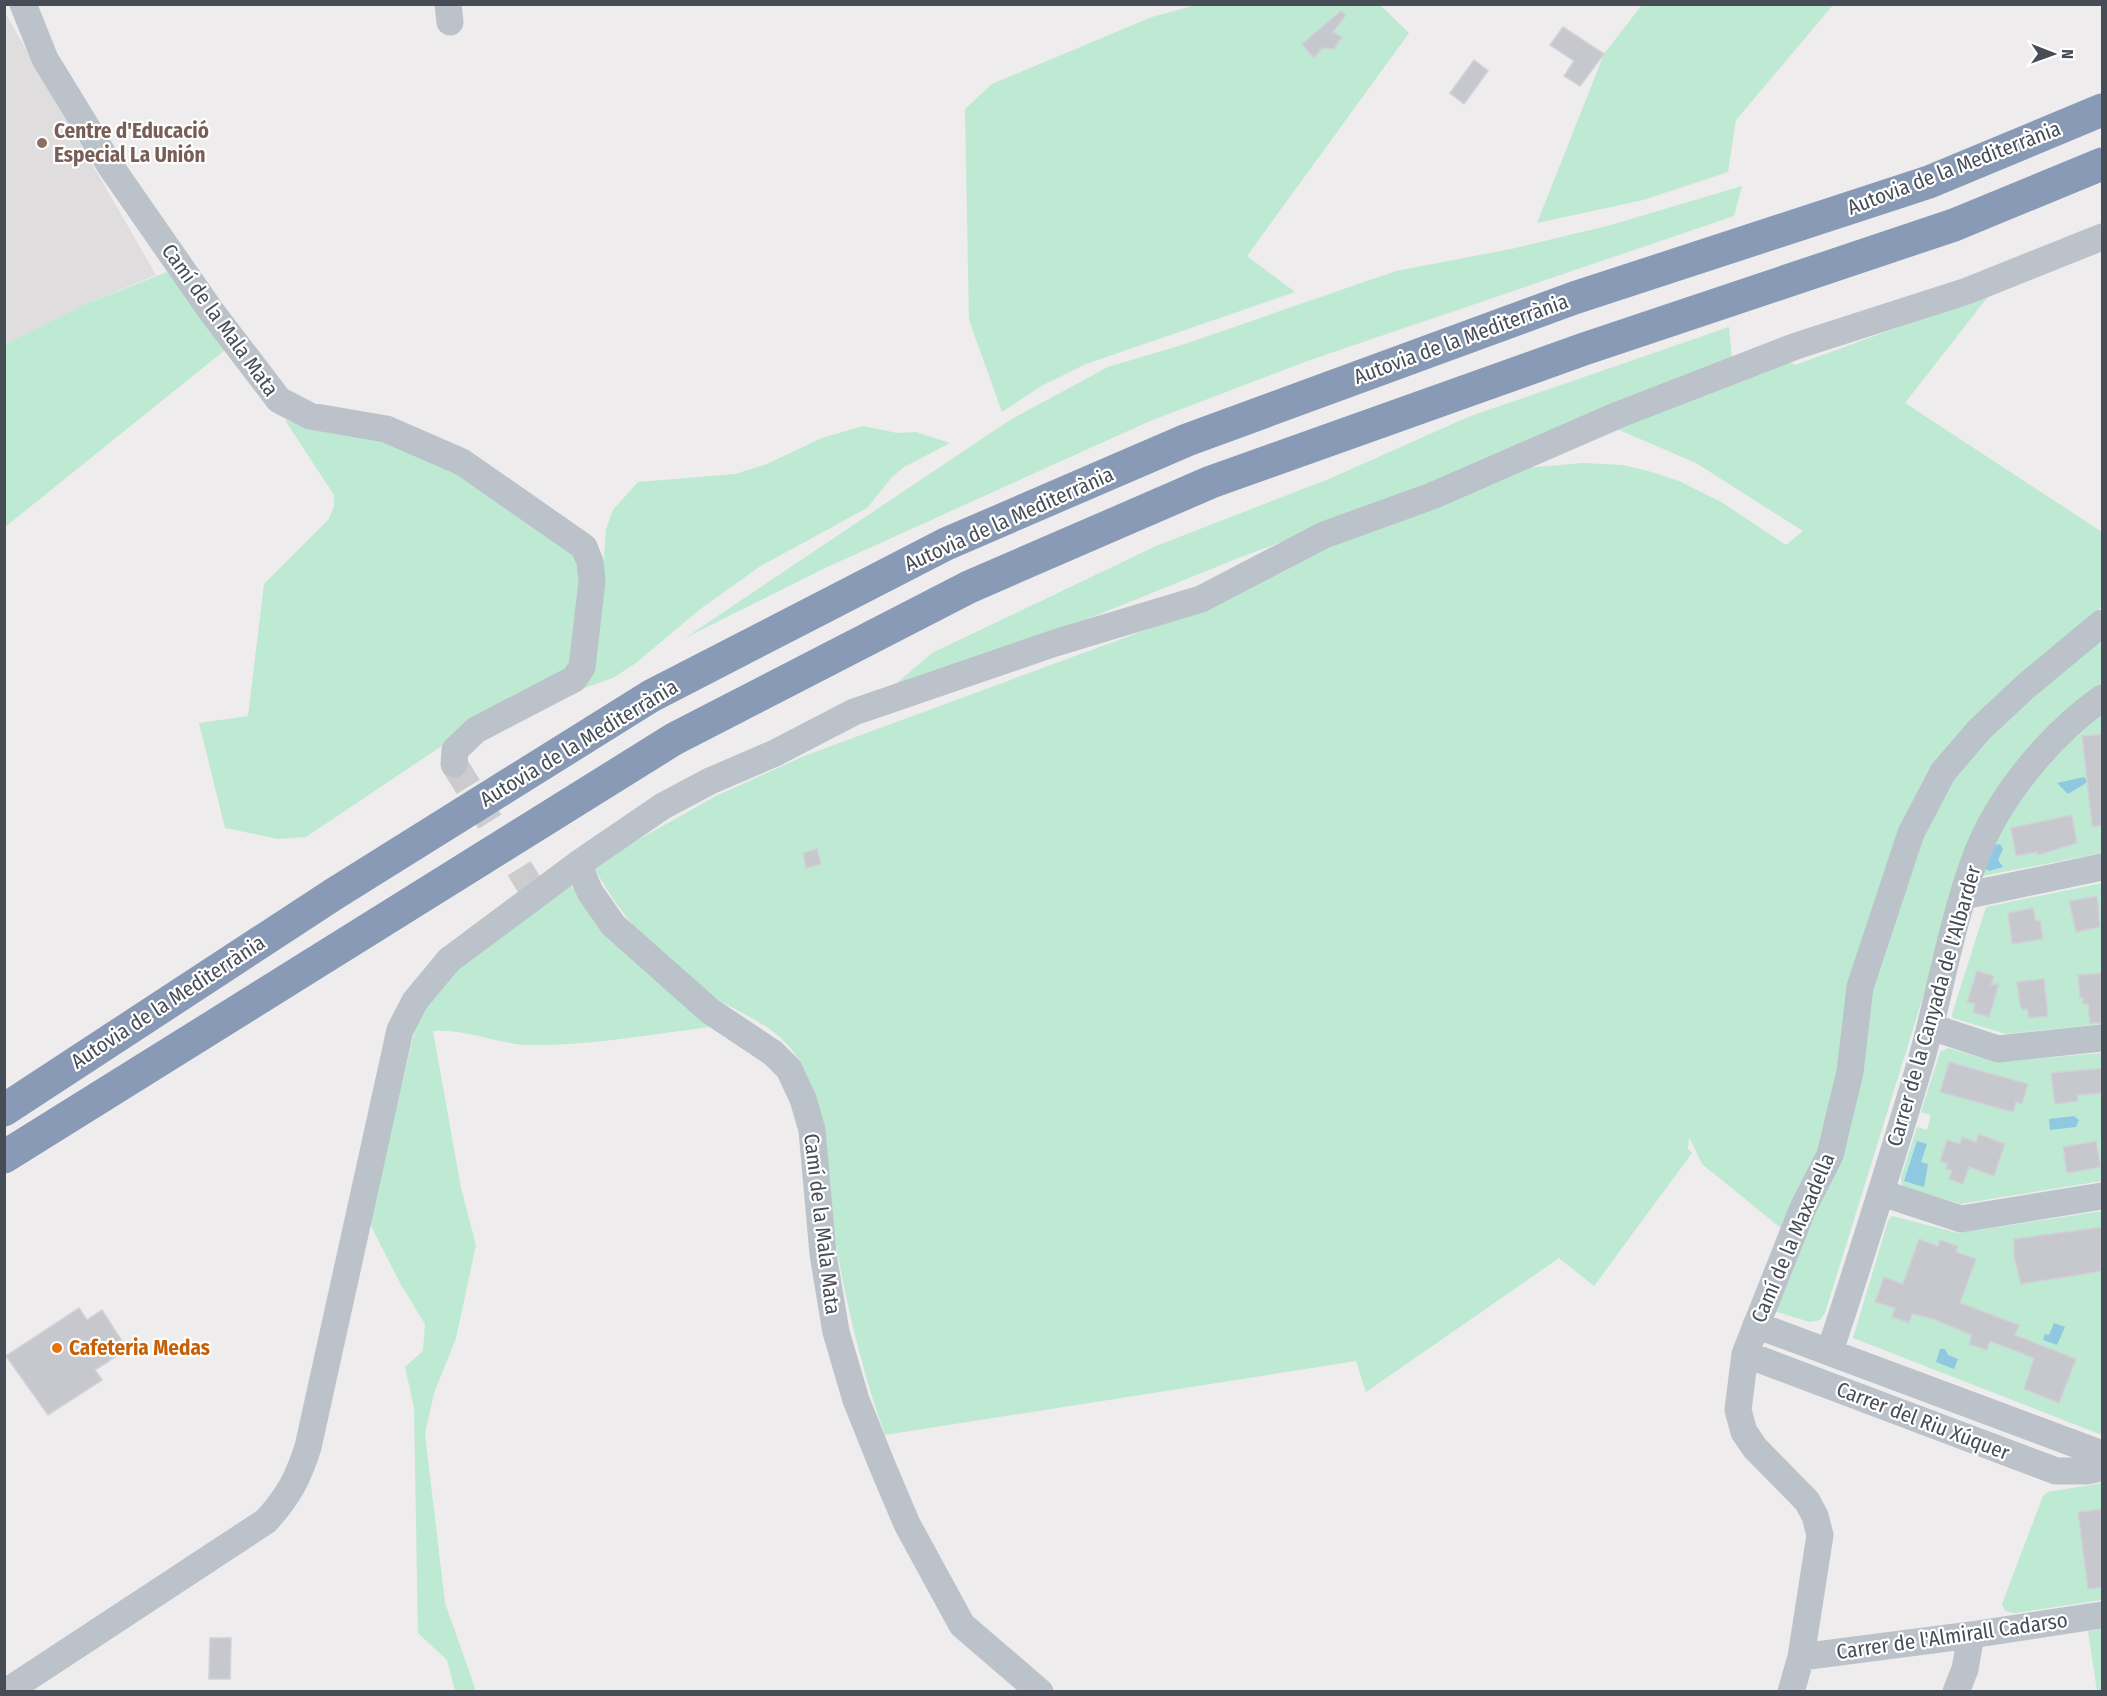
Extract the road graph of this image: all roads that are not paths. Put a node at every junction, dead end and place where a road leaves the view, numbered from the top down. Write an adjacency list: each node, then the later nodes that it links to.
1 (23, 4): 7 (street, Camí de la Mala Mata)
2 (2103, 110): 13 (highway, Autovia de la Mediterrània)
3 (2103, 164): 14 (highway, Autovia de la Mediterrània)
4 (2103, 237): 8 (street)
5 (2103, 623): 17 (street, Camí de la Maxadella)
6 (2103, 698): 10 (street, Carrer de la Canyada de l'Albarder)
7 (454, 764)
8 (578, 864): 25 (street); 26 (street, Camí de la Mala Mata)
9 (2103, 867): 10 (street)
10 (1964, 896): 11 (street, Carrer de la Canyada de l'Albarder)
11 (1931, 1027): 12 (street); 15 (street, Carrer de la Canyada de l'Albarder)
12 (2103, 1038)
13 (4, 1110)
14 (4, 1156)
15 (1882, 1193): 16 (street); 18 (street, Carrer de la Canyada de l'Albarder)
16 (2103, 1196)
17 (1756, 1325): 18 (street, Carrer del Riu Xúquer); 19 (street, Camí de la Maxadella)
18 (1830, 1351): 20 (street, Carrer del Riu Xúquer)
19 (1745, 1354): 21 (street, Carrer del Riu Xúquer); 24 (street, Camí de la Maxadella)
20 (2103, 1454)
21 (2103, 1468)
22 (2103, 1615): 23 (street, Carrer de l'Almirall Cadarso)
23 (1971, 1635): 24 (street, Carrer de l'Almirall Cadarso); 28 (street)
24 (1801, 1657): 27 (street, Camí de la Maxadella)
25 (6, 1692)
26 (1040, 1692)
27 (1791, 1692)
28 (1956, 1692)

